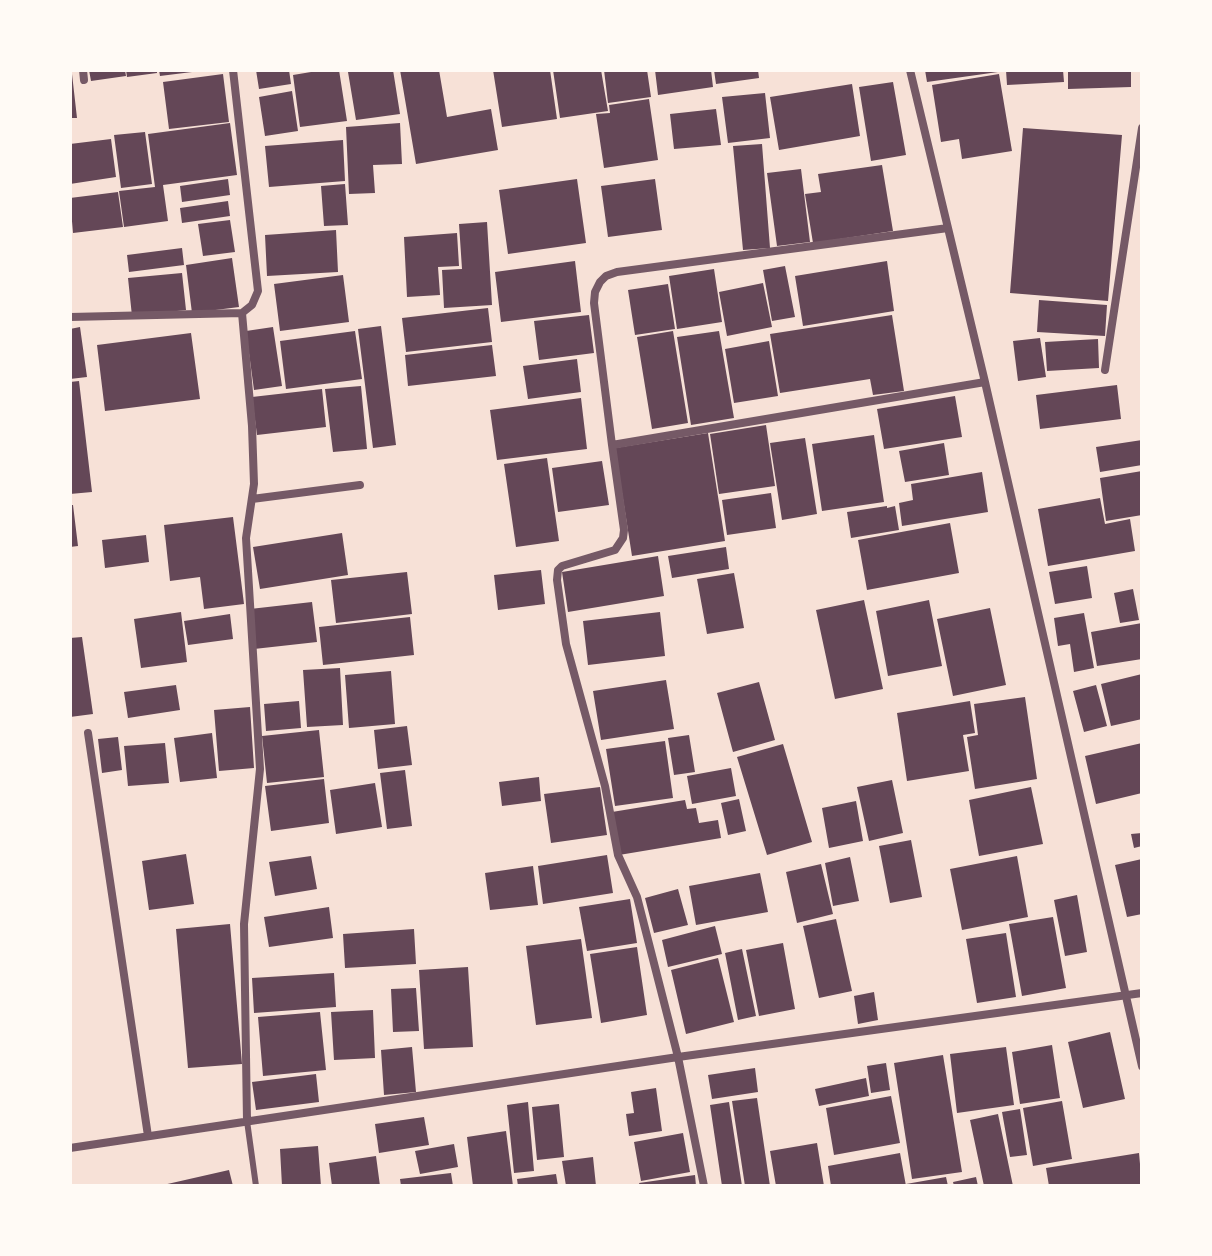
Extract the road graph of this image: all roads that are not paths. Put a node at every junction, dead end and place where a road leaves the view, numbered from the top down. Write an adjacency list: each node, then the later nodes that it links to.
1 (233, 70): 5 (street)
2 (910, 70): 4 (street)
3 (1142, 128): 7 (street)
4 (948, 228): 8 (street); 9 (street)
5 (242, 313): 6 (street); 11 (street)
6 (70, 317)
7 (1105, 370)
8 (985, 382): 9 (street); 14 (street)
9 (612, 445): 15 (street)
10 (360, 485): 11 (street)
11 (252, 499): 17 (street)
12 (88, 733): 18 (street)
13 (1142, 993): 14 (street)
14 (1125, 995): 15 (street); 16 (street)
15 (678, 1057): 17 (street); 21 (street)
16 (1142, 1066)
17 (247, 1121): 18 (street); 20 (lane)
18 (148, 1136): 19 (street)
19 (70, 1148)
20 (256, 1186)
21 (704, 1186)

